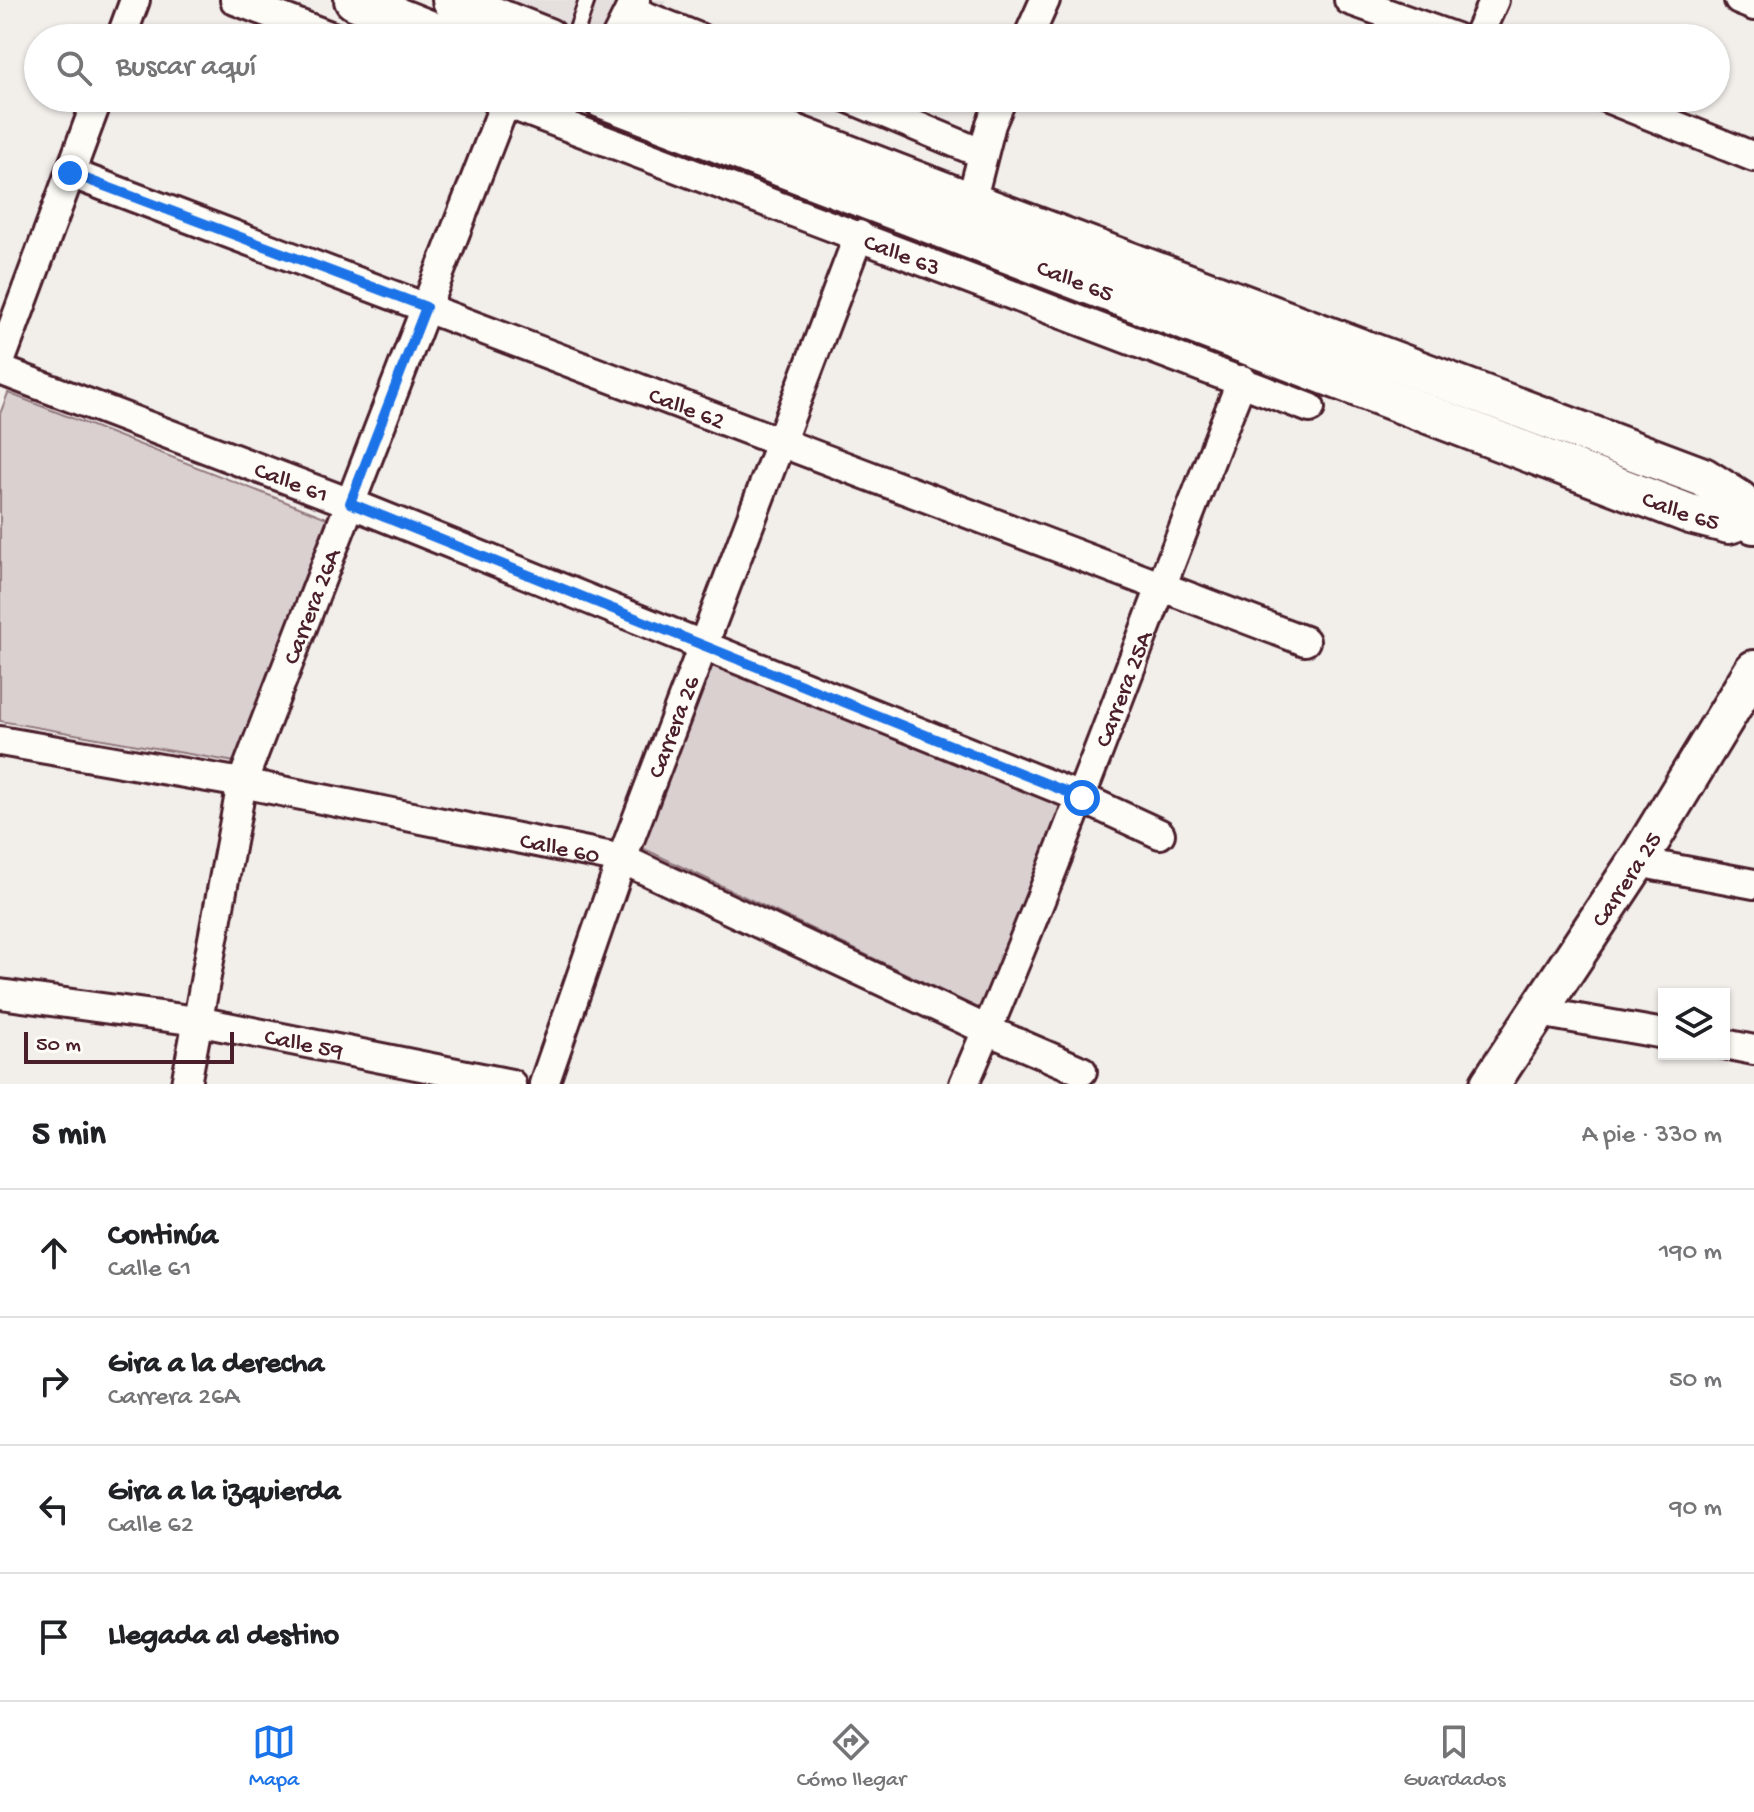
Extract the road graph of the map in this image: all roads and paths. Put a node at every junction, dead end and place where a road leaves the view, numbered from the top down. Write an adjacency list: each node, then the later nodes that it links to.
1 (135, 0): 13 (street)
2 (235, 0): 14 (street)
3 (354, 0): 15 (street)
4 (452, 0): 12 (street)
5 (587, 0): 16 (lane)
6 (1045, 0): 19 (street)
7 (1349, 0): 20 (street)
8 (1494, 0): 21 (street)
9 (1739, 0): 11 (street)
10 (632, 5): 17 (street); 18 (street)
11 (1754, 6)
12 (490, 18)
13 (126, 24)
14 (298, 24)
15 (414, 24)
16 (579, 24)
17 (623, 24)
18 (671, 24)
19 (1034, 24)
20 (1417, 24)
21 (1483, 24)
22 (93, 112): 32 (street)
23 (497, 112): 35 (street, Carrera 26A)
24 (536, 112): 34 (street, Calle 63)
25 (638, 112): 42 (street, Calle 65)
26 (737, 112): 33 (street, Calle 65)
27 (882, 112): 30 (street)
28 (997, 112): 30 (street)
29 (1642, 112): 31 (street)
30 (983, 154): 33 (street)
31 (1754, 157)
32 (70, 173): 35 (street, Calle 62); 36 (street)
33 (971, 202): 42 (street, Calle 65)
34 (859, 235): 38 (street, Calle 63); 40 (street, Carrera 26)
35 (426, 307): 40 (street, Calle 62); 41 (street, Carrera 26A)
36 (0, 362)
37 (0, 370): 41 (street, Calle 61)
38 (1242, 380): 39 (street, Calle 63); 43 (street, Carrera 25A)
39 (1310, 408)
40 (780, 441): 43 (street, Calle 62); 45 (street, Carrera 26)
41 (350, 503): 45 (street, Calle 61); 48 (street, Carrera 26A)
42 (1751, 521)
43 (1160, 585): 44 (street, Calle 62); 49 (street, Carrera 25A)
44 (1305, 641)
45 (703, 644): 49 (street, Calle 61); 51 (street, Carrera 26)
46 (1754, 670): 55 (street, Carrera 25)
47 (0, 741): 48 (street, Calle 60)
48 (242, 783): 51 (street, Calle 60); 56 (street, Carrera 26A)
49 (1082, 798): 50 (street, Calle 61); 57 (street, Carrera 25A)
50 (1160, 834)
51 (622, 859): 57 (street, Calle 60); 64 (street, Carrera 26)
52 (1653, 865): 53 (street)
53 (1754, 884)
54 (0, 994): 56 (street, Calle 59)
55 (1539, 1012): 58 (street); 66 (street, Carrera 25)
56 (197, 1021): 62 (street, Carrera 26A); 63 (street, Calle 59)
57 (987, 1030): 61 (street, Calle 60); 65 (street, Carrera 25A)
58 (1658, 1033)
59 (1730, 1045): 60 (street)
60 (1754, 1050)
61 (1082, 1071)
62 (186, 1084)
63 (511, 1084)
64 (544, 1084)
65 (964, 1084)
66 (1490, 1084)

